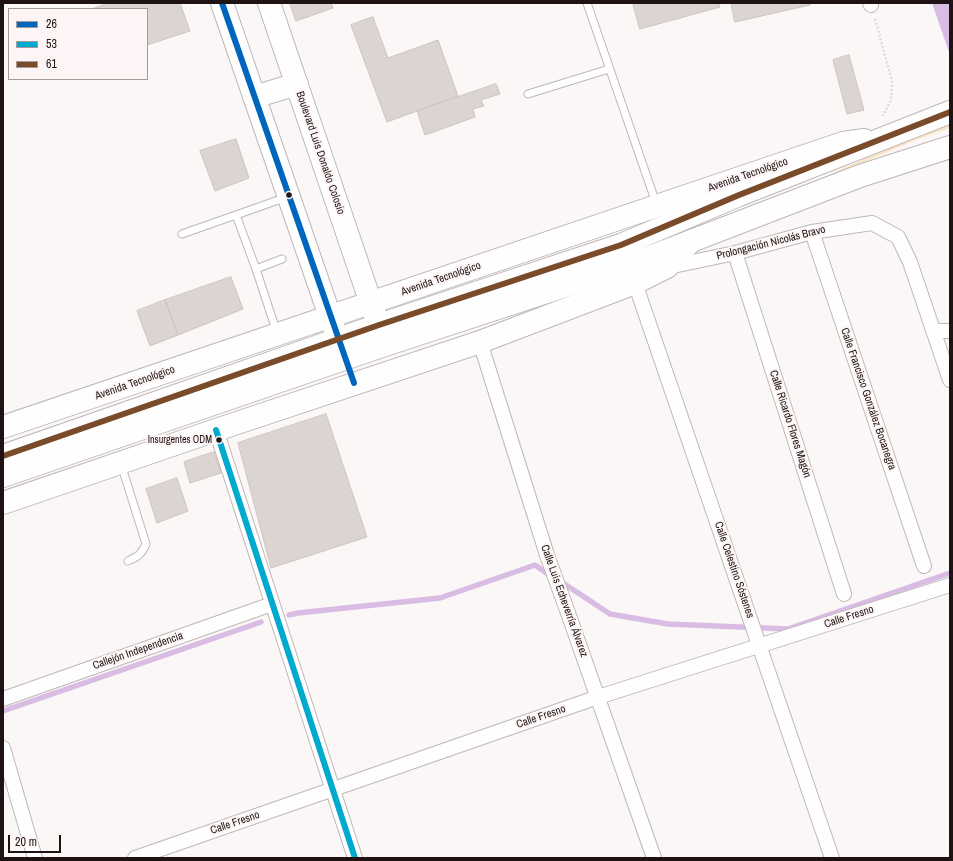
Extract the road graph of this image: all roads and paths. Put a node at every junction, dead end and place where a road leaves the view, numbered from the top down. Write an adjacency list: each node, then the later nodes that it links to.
1 (222, 3): 7 (main road)
2 (269, 3): 5 (main road, Boulevard Luis Donaldo Colosio)
3 (587, 3): 4 (lane)
4 (609, 69): 6 (lane); 12 (lane)
5 (297, 84): 7 (main road); 22 (main road, Boulevard Luis Donaldo Colosio)
6 (528, 94)
7 (254, 97): 11 (main road)
8 (941, 115): 9 (main road, Avenida Tecnológico)
9 (882, 139): 12 (main road, Avenida Tecnológico); 27 (main road, Avenida Tecnológico)
10 (944, 149): 16 (main road, Avenida Tecnológico)
11 (289, 197): 13 (lane); 23 (main road)
12 (657, 205): 22 (main road, Avenida Tecnológico)
13 (236, 216): 15 (lane); 20 (lane)
14 (812, 232): 17 (street, Prolongación Nicolás Bravo); 24 (street, Prolongación Nicolás Bravo); 40 (street, Calle Francisco González Bocanegra)
15 (182, 234)
16 (691, 241): 19 (main road, Avenida Tecnológico); 27 (main road, Avenida Tecnológico)
17 (735, 253): 19 (street, Prolongación Nicolás Bravo); 42 (street, Calle Ricardo Flores Magón)
18 (282, 259): 20 (lane)
19 (667, 267): 21 (main road, Avenida Tecnológico)
20 (256, 268): 26 (lane)
21 (635, 283): 28 (main road, Avenida Tecnológico); 44 (street, Calle Celestino Sóstenes)
22 (371, 303): 23 (main road, Avenida Tecnológico); 27 (main road, Boulevard Luis Donaldo Colosio)
23 (330, 317): 26 (main road, Avenida Tecnológico); 29 (main road)
24 (933, 330): 25 (street); 31 (street, Prolongación Nicolás Bravo)
25 (950, 331)
26 (278, 335): 33 (main road, Avenida Tecnológico)
27 (382, 335): 29 (main road, Avenida Tecnológico); 30 (main road, Boulevard Luis Donaldo Colosio)
28 (480, 342): 30 (main road, Avenida Tecnológico); 45 (street, Calle Luis Echeverría Álvarez)
29 (342, 349): 32 (main road); 35 (main road, Avenida Tecnológico); 37 (main road, Avenida Tecnológico)
30 (394, 370): 32 (main road, Avenida Tecnológico)
31 (950, 380)
32 (354, 383): 34 (main road, Avenida Tecnológico)
33 (3, 427)
34 (216, 430): 36 (main road, Avenida Tecnológico); 43 (street)
35 (3, 456)
36 (120, 462): 38 (main road, Avenida Tecnológico); 39 (lane)
37 (3, 476)
38 (3, 503)
39 (128, 561)
40 (924, 566)
41 (950, 585): 44 (street, Calle Fresno)
42 (844, 594)
43 (272, 604): 46 (street, Callejón Independencia); 48 (street)
44 (758, 642): 45 (street, Calle Fresno); 53 (street, Calle Celestino Sóstenes)
45 (598, 697): 48 (street, Calle Fresno); 52 (street, Calle Luis Echeverría Álvarez)
46 (3, 699)
47 (3, 748): 49 (street)
48 (332, 789): 50 (street, Calle Fresno); 51 (street)
49 (35, 858)
50 (135, 858)
51 (355, 858)
52 (654, 858)
53 (832, 858)

